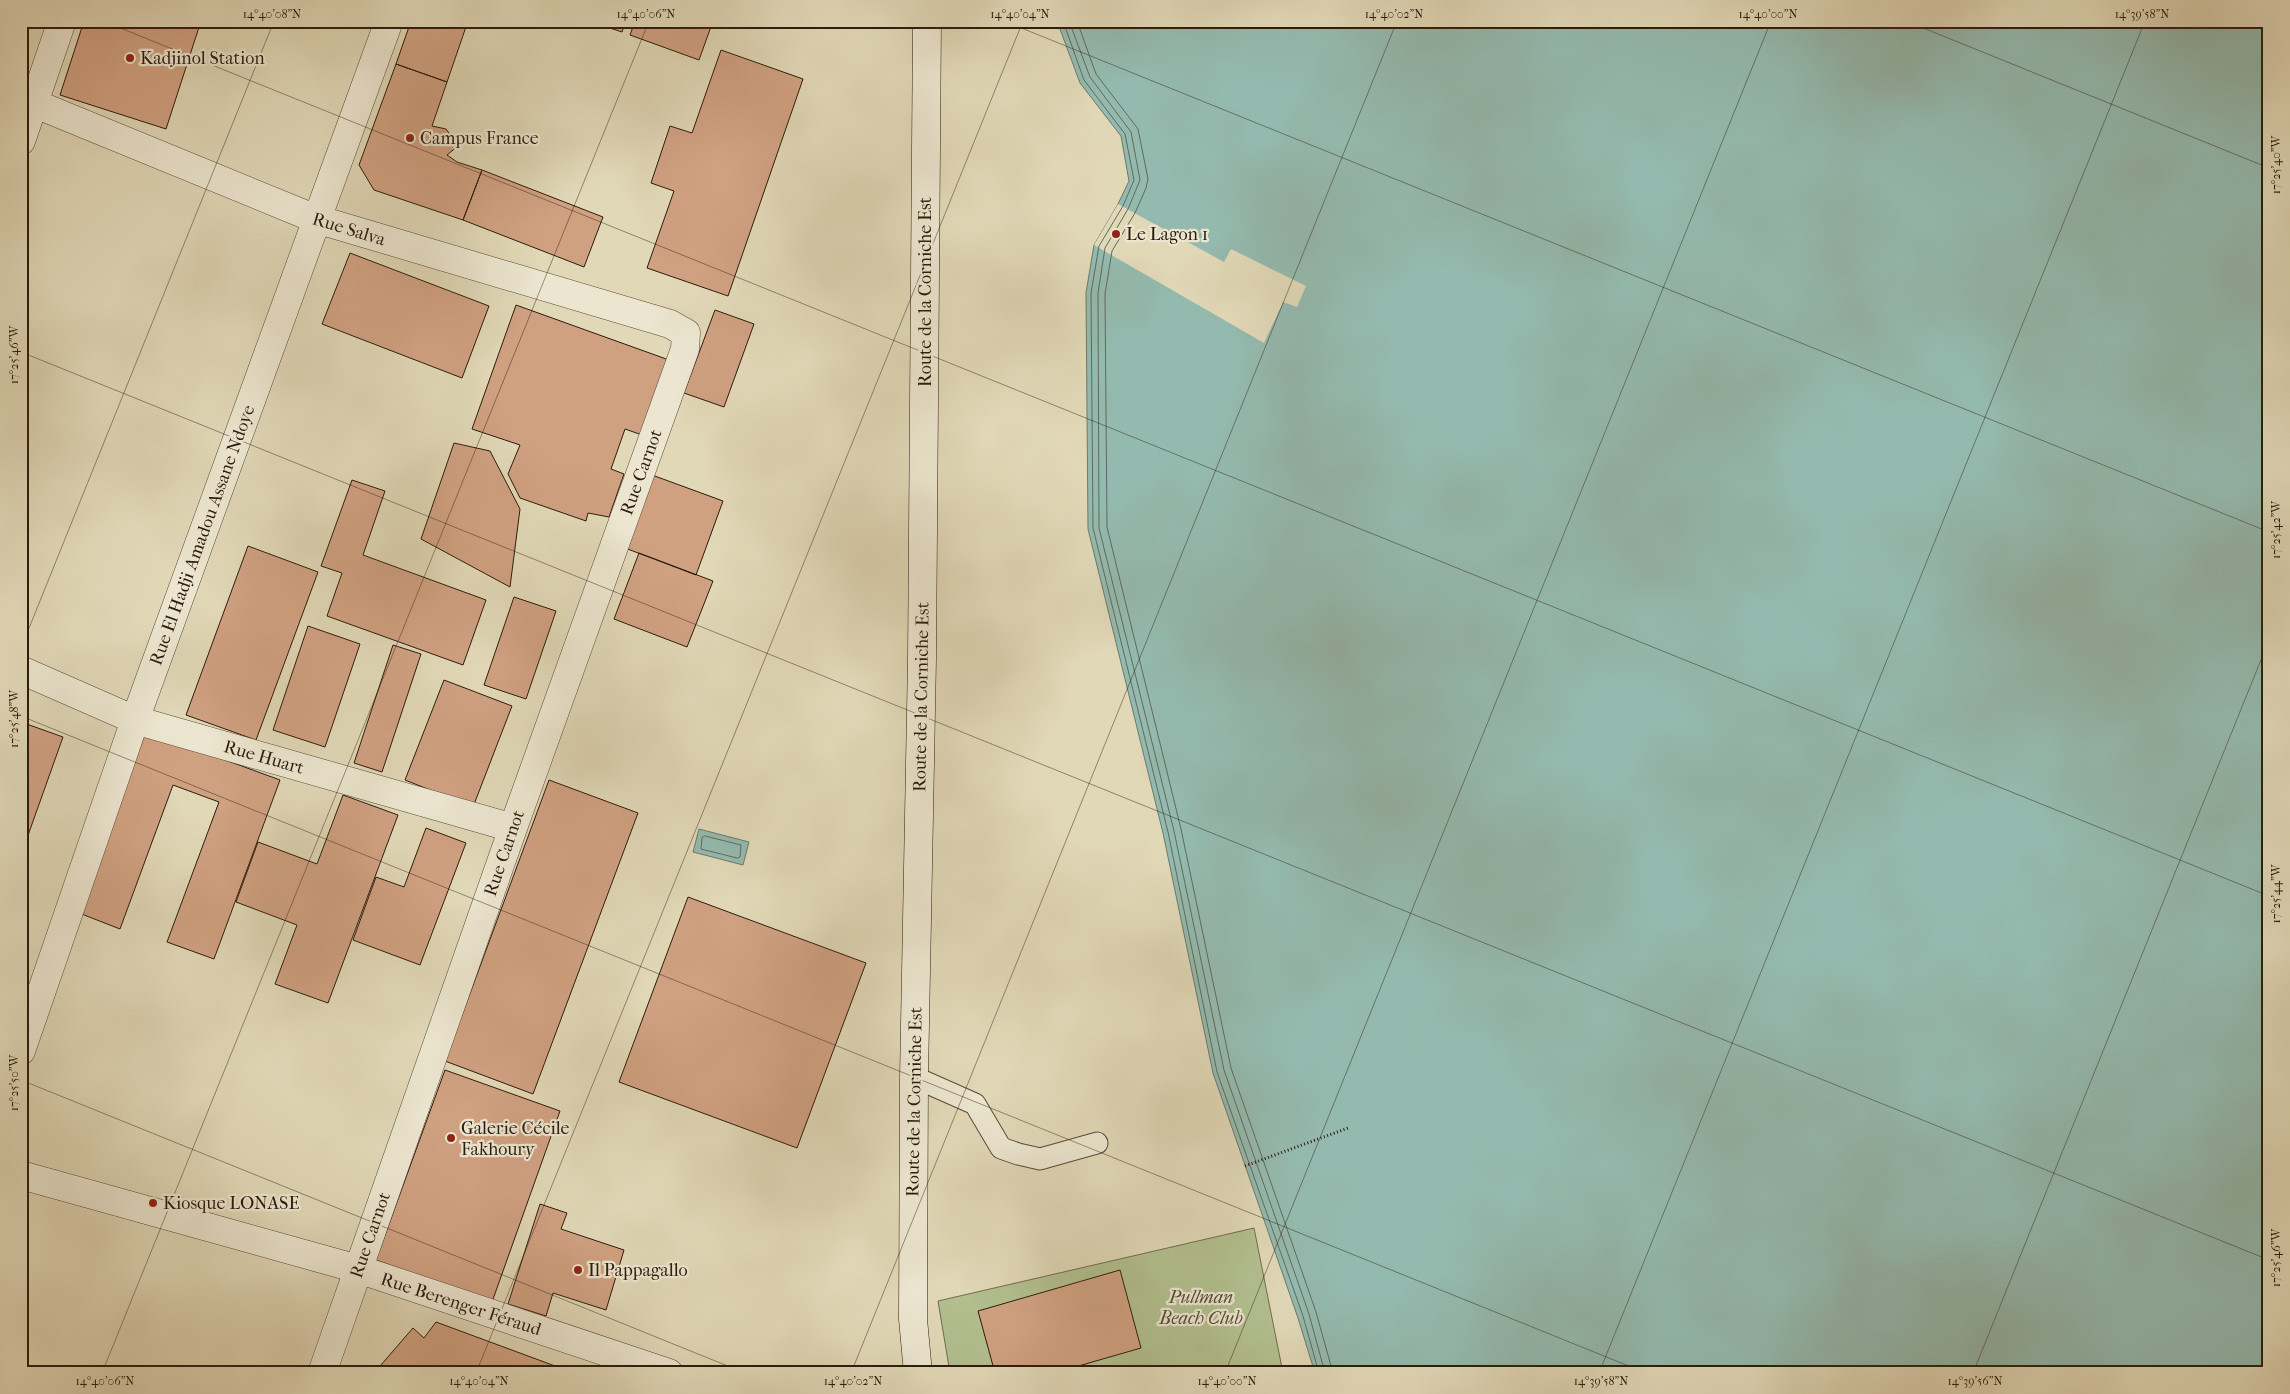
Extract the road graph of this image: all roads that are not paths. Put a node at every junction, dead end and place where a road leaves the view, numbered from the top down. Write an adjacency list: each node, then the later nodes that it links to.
1 (62, 21): 4 (street)
2 (389, 21): 6 (street, Rue El Hadji Amadou Assane Ndoye)
3 (927, 21): 12 (street, Route de la Corniche Est)
4 (28, 101): 5 (street); 6 (street, Rue Salva)
5 (21, 141)
6 (316, 220): 7 (street, Rue Salva); 9 (street, Rue El Hadji Amadou Assane Ndoye)
7 (686, 333): 10 (street, Rue Carnot)
8 (21, 670): 9 (street, Rue Huart)
9 (135, 720): 10 (street, Rue Huart); 11 (street, Rue El Hadji Amadou Assane Ndoye)
10 (513, 828): 15 (street, Rue Carnot)
11 (21, 1051)
12 (914, 1077): 13 (lane); 18 (street, Route de la Corniche Est)
13 (1097, 1143)
14 (21, 1176): 15 (street, Rue Berenger Féraud)
15 (358, 1269): 16 (street, Rue Carnot); 17 (street, Rue Berenger Féraud)
16 (322, 1373)
17 (669, 1373)
18 (918, 1373)

